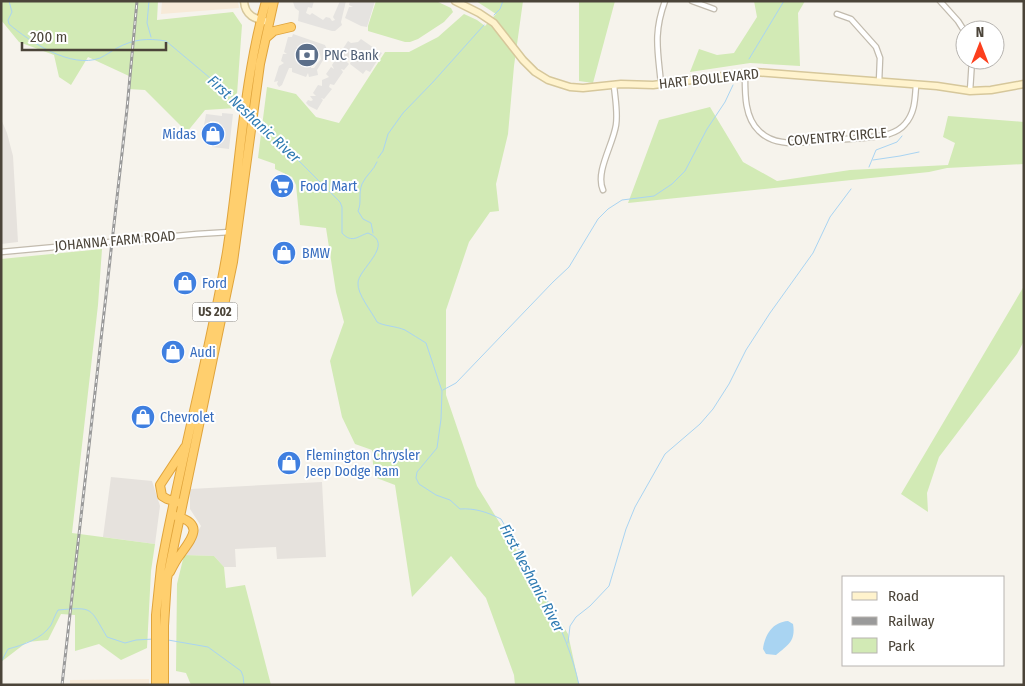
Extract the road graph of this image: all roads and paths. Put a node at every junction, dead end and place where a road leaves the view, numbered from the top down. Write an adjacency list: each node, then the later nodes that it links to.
1 (244, 1): 11 (street)
2 (266, 1): 11 (highway, US 202)
3 (274, 1): 11 (highway, US 202)
4 (665, 1): 17 (street)
5 (692, 1): 8 (street)
6 (940, 1): 10 (street)
7 (460, 2): 19 (street, HART BOULEVARD)
8 (714, 9)
9 (837, 14): 16 (street)
10 (957, 20)
11 (264, 21): 13 (highway, US 202); 22 (highway, US 202)
12 (290, 27): 13 (highway)
13 (264, 40): 22 (highway, US 202)
14 (971, 70): 21 (street)
15 (745, 73): 16 (street, HART BOULEVARD); 17 (street, HART BOULEVARD); 20 (street, COVENTRY CIRCLE)
16 (880, 82): 20 (street, HART BOULEVARD)
17 (661, 84): 19 (street, HART BOULEVARD)
18 (1024, 84): 21 (street, HART BOULEVARD)
19 (614, 85): 24 (street)
20 (916, 85): 21 (street, HART BOULEVARD)
21 (970, 91)
22 (251, 100): 23 (highway, US 202)
23 (248, 122): 25 (highway, US 202); 28 (highway, US 202)
24 (603, 190)
25 (230, 232): 26 (street, JOHANNA FARM ROAD); 27 (highway, US 202)
26 (1, 252)
27 (187, 443): 28 (highway, US 202); 28 (highway)
28 (178, 502): 29 (highway, US 202)
29 (176, 515): 30 (highway, US 202); 30 (highway); 31 (highway, US 202)
30 (167, 578): 31 (highway, US 202)
31 (160, 636): 32 (highway, US 202)
32 (160, 647): 33 (highway, US 202); 34 (highway, US 202)
33 (156, 685)
34 (164, 685)

